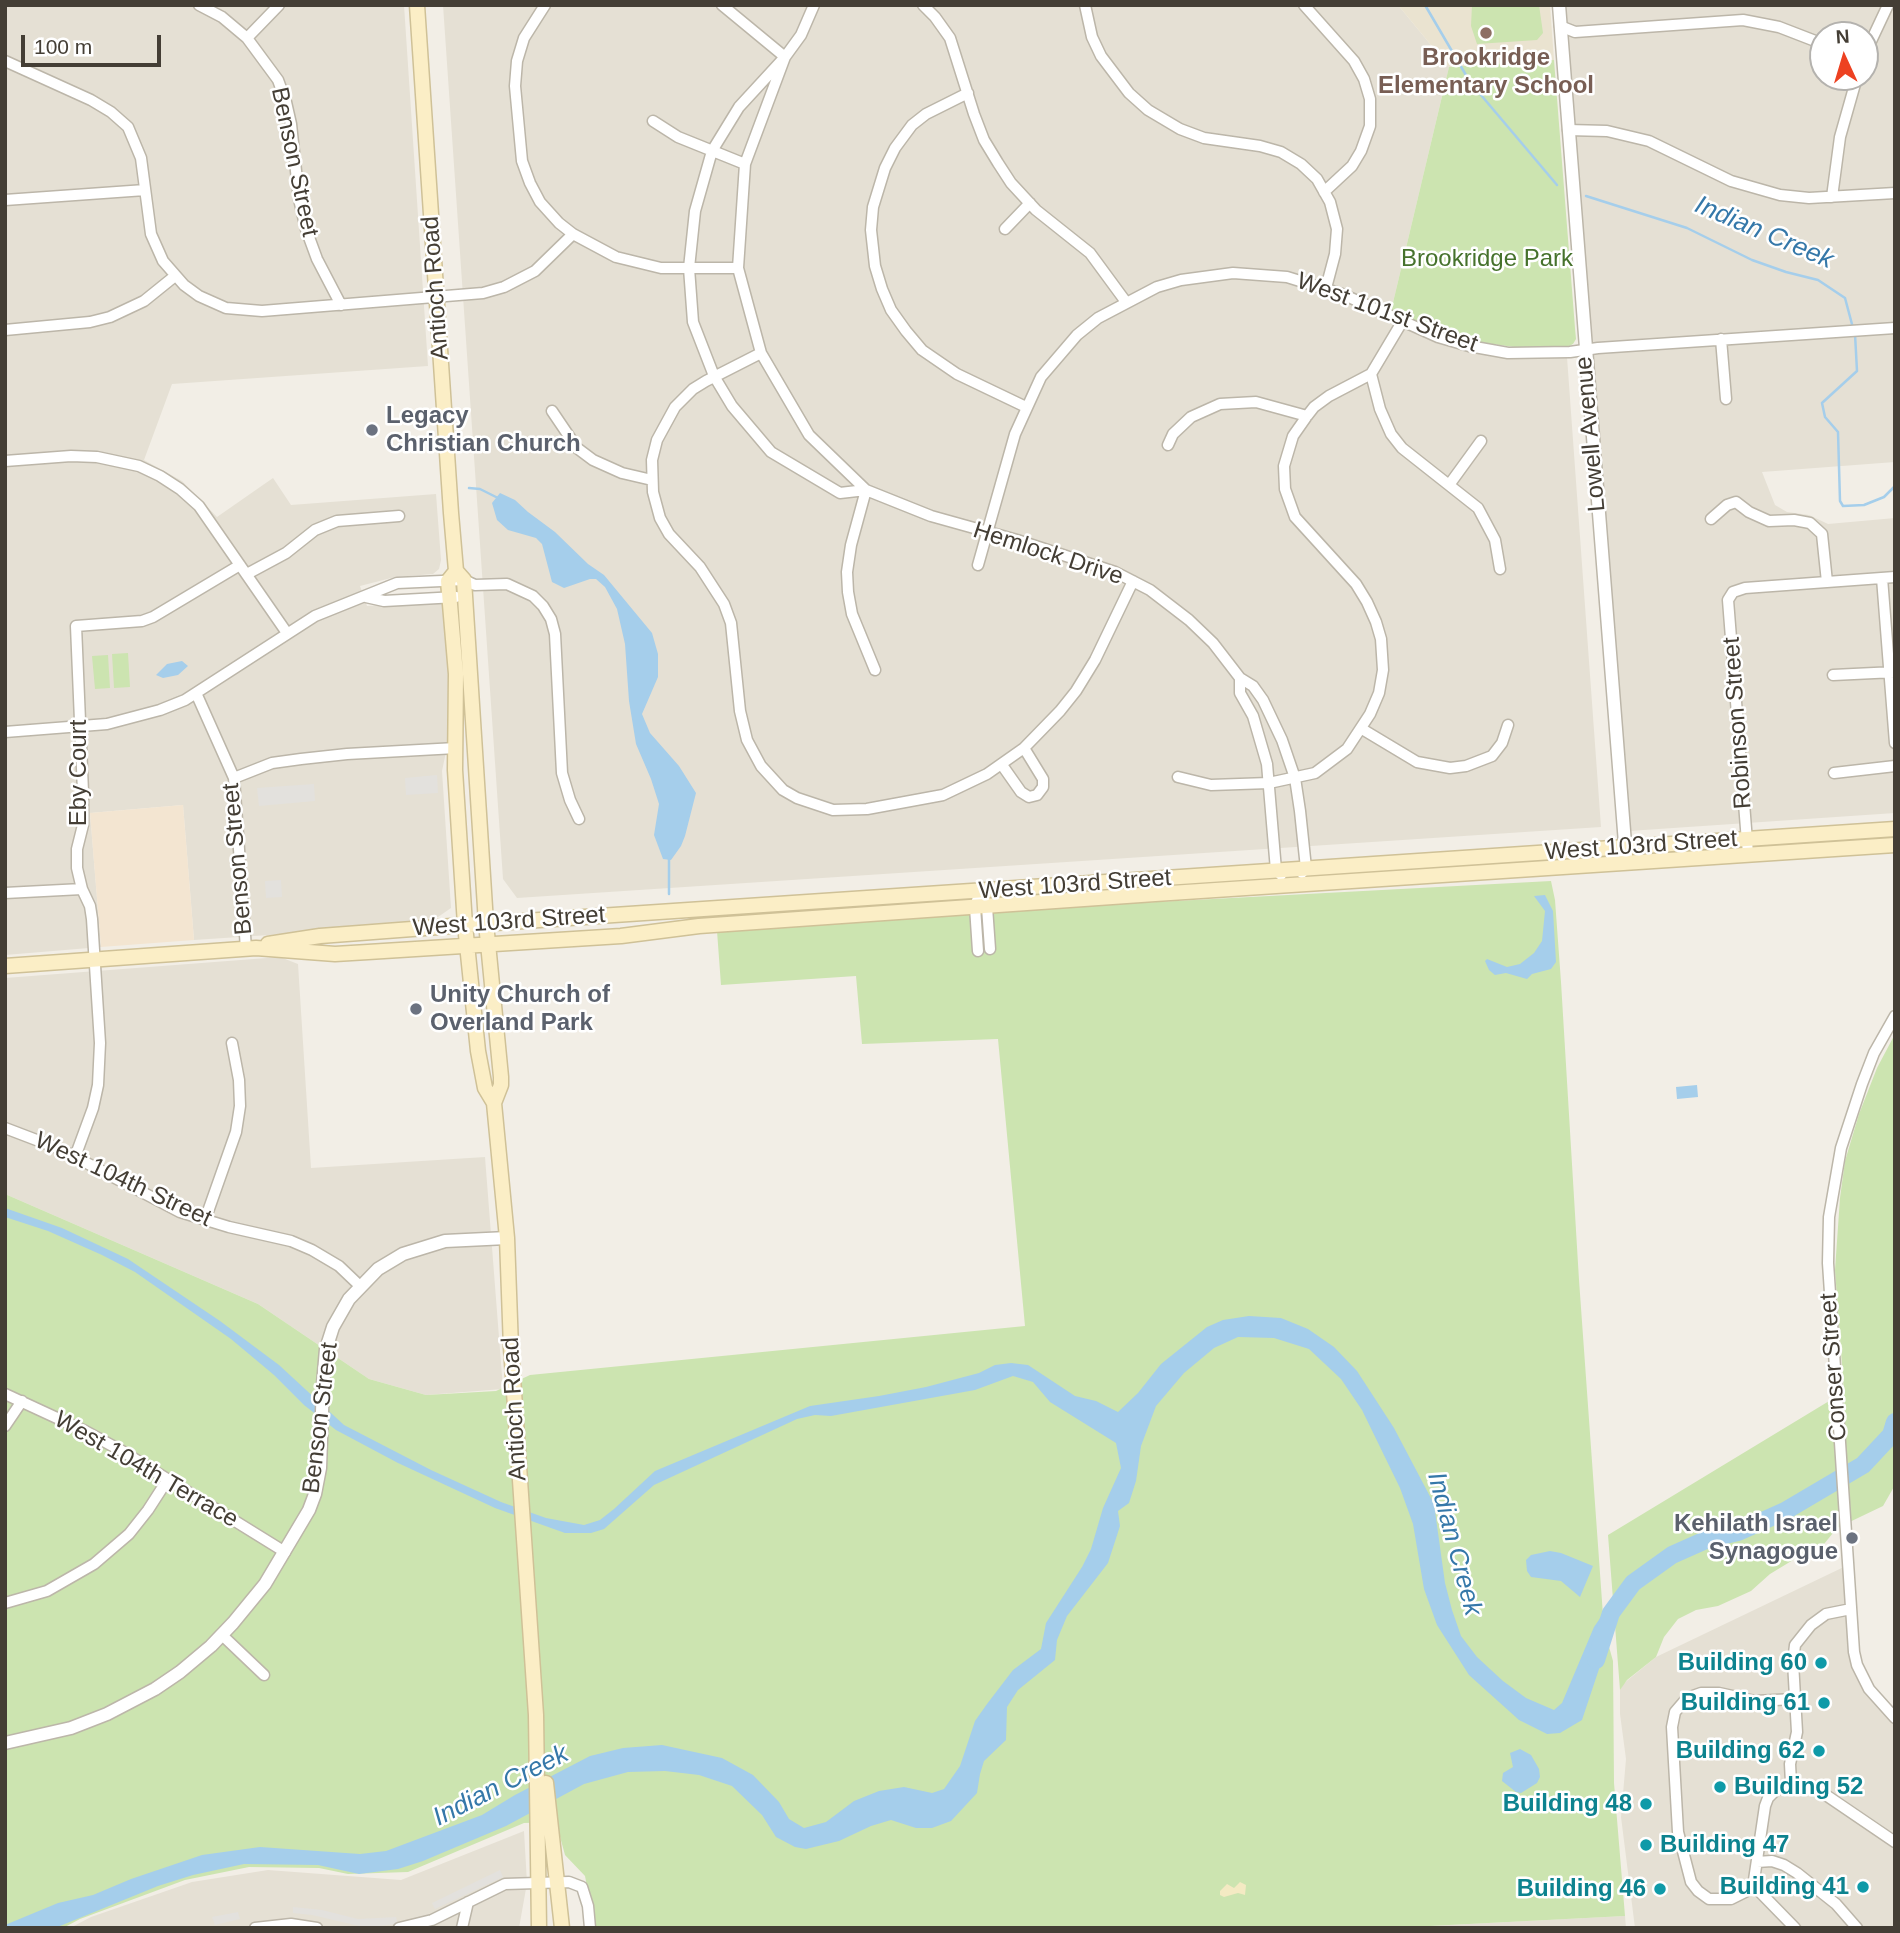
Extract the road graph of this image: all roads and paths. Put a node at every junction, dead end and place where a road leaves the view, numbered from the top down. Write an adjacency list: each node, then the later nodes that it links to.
1 (199, 5): 14 (street, Benson Street)
2 (279, 5): 14 (street)
3 (417, 5): 36 (main road, Antioch Road)
4 (545, 5): 31 (street)
5 (722, 5): 16 (street)
6 (814, 5): 16 (street, Hemlock Drive)
7 (923, 5): 19 (street)
8 (1084, 5): 25 (street)
9 (1304, 5): 25 (street)
10 (1559, 5): 13 (street, Lowell Avenue)
11 (1888, 5): 12 (street)
12 (1879, 24)
13 (1560, 26): 15 (street); 21 (street, Lowell Avenue)
14 (247, 38): 38 (street, Benson Street)
15 (1809, 39)
16 (785, 57): 22 (street, Hemlock Drive); 23 (street, Hemlock Drive)
17 (5, 61): 24 (street)
18 (1853, 91): 27 (street)
19 (968, 93): 29 (street); 48 (street)
20 (653, 121): 22 (street)
21 (1568, 130): 27 (street); 43 (street, Lowell Avenue)
22 (712, 151): 23 (street); 32 (street, Hemlock Drive)
23 (744, 164): 33 (street, Hemlock Drive)
24 (145, 190): 28 (street); 34 (street)
25 (1324, 192): 35 (street)
26 (1895, 193): 27 (street)
27 (1832, 197)
28 (5, 200)
29 (1030, 203): 30 (street); 37 (street)
30 (1005, 229)
31 (573, 234): 32 (street); 36 (street)
32 (690, 268): 33 (street); 46 (street, Hemlock Drive)
33 (738, 268): 44 (street, Hemlock Drive)
34 (175, 276): 38 (street); 41 (street)
35 (1326, 288): 37 (street, West 101st Street); 39 (street, West 101st Street)
36 (437, 298): 38 (street); 67 (main road, Antioch Road)
37 (1125, 302): 48 (street, West 101st Street)
38 (341, 305)
39 (1402, 322): 43 (street, West 101st Street); 45 (street)
40 (1895, 328): 42 (street, West 101st Street)
41 (5, 330)
42 (1721, 339): 43 (street, West 101st Street); 47 (street)
43 (1585, 350): 93 (street, Lowell Avenue)
44 (761, 353): 46 (street); 56 (street, Hemlock Drive)
45 (1371, 374): 50 (street); 55 (street)
46 (714, 376): 54 (street); 56 (street, Hemlock Drive)
47 (1726, 399)
48 (1026, 407): 59 (street, West 101st Street)
49 (552, 411): 54 (street)
50 (1307, 416): 52 (street); 78 (street)
51 (1481, 442): 55 (street)
52 (1168, 445)
53 (5, 461): 62 (street)
54 (652, 480): 83 (street)
55 (1449, 485): 61 (street)
56 (866, 490): 59 (street, Hemlock Drive); 71 (street)
57 (400, 516): 62 (street)
58 (1711, 519): 66 (street)
59 (986, 532): 60 (street, West 101st Street); 65 (street, Hemlock Drive)
60 (978, 565)
61 (1500, 569)
62 (243, 570): 70 (street); 77 (street, Eby Court)
63 (1895, 577): 64 (street)
64 (1882, 578): 66 (street); 72 (street)
65 (1133, 581): 74 (street, Hemlock Drive); 82 (street)
66 (1827, 582): 94 (street, Robinson Street)
67 (461, 583): 68 (street); 69 (main road, Antioch Road); 90 (street); 103 (main road, Antioch Road)
68 (366, 597): 69 (street); 70 (street)
69 (449, 597): 81 (main road, Antioch Road)
70 (287, 633): 75 (street)
71 (875, 670)
72 (1892, 672): 73 (street); 80 (street)
73 (1833, 674)
74 (1240, 678): 88 (street, Hemlock Drive); 89 (street, Hemlock Drive)
75 (196, 693): 77 (street); 87 (street, Benson Street)
76 (1508, 725): 78 (street)
77 (79, 726): 79 (street); 99 (street, Eby Court)
78 (1362, 729): 88 (street)
79 (5, 732)
80 (1895, 743)
81 (456, 748): 87 (street); 104 (main road, Antioch Road)
82 (1024, 748): 83 (street); 83 (street)
83 (1002, 765)
84 (1895, 766): 85 (street)
85 (1834, 773)
86 (1178, 777): 89 (street)
87 (234, 778): 108 (street, Benson Street)
88 (1294, 778): 89 (street); 96 (street, Hemlock Drive)
89 (1269, 783): 97 (street, Hemlock Drive)
90 (579, 819)
91 (1895, 829): 94 (main road, West 103rd Street)
92 (1895, 845): 94 (main road, West 103rd Street)
93 (1625, 847): 94 (main road, West 103rd Street); 95 (street, Lowell Avenue); 96 (main road, West 103rd Street)
94 (1747, 847): 95 (main road, West 103rd Street)
95 (1626, 863): 98 (main road, West 103rd Street)
96 (1306, 868): 97 (main road, West 103rd Street); 98 (street)
97 (1276, 870): 98 (street); 100 (main road, West 103rd Street)
98 (1292, 885): 102 (main road, West 103rd Street)
99 (82, 889): 101 (street); 112 (street, Eby Court)
100 (980, 891): 102 (street); 103 (main road, West 103rd Street)
101 (5, 892)
102 (981, 907): 107 (main road, West 103rd Street); 109 (street); 110 (street)
103 (486, 923): 104 (main road, West 103rd Street); 107 (main road, Antioch Road)
104 (465, 925): 105 (main road, West 103rd Street); 106 (main road, Antioch Road)
105 (296, 939): 108 (main road, West 103rd Street); 111 (main road)
106 (467, 945): 107 (main road, West 103rd Street); 111 (main road, West 103rd Street); 116 (main road, Antioch Road)
107 (489, 945): 116 (main road, Antioch Road)
108 (251, 949): 111 (main road, West 103rd Street); 112 (main road, West 103rd Street)
109 (990, 949)
110 (978, 951)
111 (313, 952)
112 (93, 960): 113 (main road, West 103rd Street); 118 (street, Eby Court)
113 (5, 966)
114 (1895, 1016): 128 (street, Conser Street)
115 (232, 1043): 119 (street)
116 (494, 1103): 120 (main road, Antioch Road)
117 (5, 1128): 118 (street, West 104th Street)
118 (75, 1157): 119 (street, West 104th Street)
119 (205, 1220): 121 (street, West 104th Street)
120 (507, 1238): 121 (street); 135 (main road, Antioch Road)
121 (360, 1286): 126 (street, Benson Street)
122 (5, 1394): 123 (street, West 104th Terrace)
123 (22, 1401): 124 (street); 125 (street, West 104th Terrace)
124 (5, 1426)
125 (168, 1479): 126 (street, West 104th Terrace); 127 (street)
126 (285, 1552): 129 (street, Benson Street)
127 (5, 1603)
128 (1851, 1609): 131 (street); 132 (street, Conser Street)
129 (222, 1634): 130 (street); 133 (street, Benson Street)
130 (264, 1675)
131 (1794, 1699): 134 (street); 140 (street)
132 (1894, 1717)
133 (5, 1743)
134 (1791, 1783): 136 (street); 137 (street)
135 (545, 1823): 138 (main road, Antioch Road); 139 (main road, Antioch Road)
136 (1895, 1842)
137 (1757, 1863): 140 (street); 150 (street)
138 (555, 1882): 139 (street); 147 (main road, Antioch Road); 148 (street)
139 (540, 1883): 141 (street); 146 (main road, Antioch Road)
140 (1755, 1887): 149 (street)
141 (468, 1902): 144 (street); 145 (street)
142 (255, 1928): 143 (street)
143 (317, 1928)
144 (399, 1928)
145 (462, 1928)
146 (539, 1928)
147 (562, 1928)
148 (590, 1928)
149 (1796, 1928)
150 (1857, 1928)

